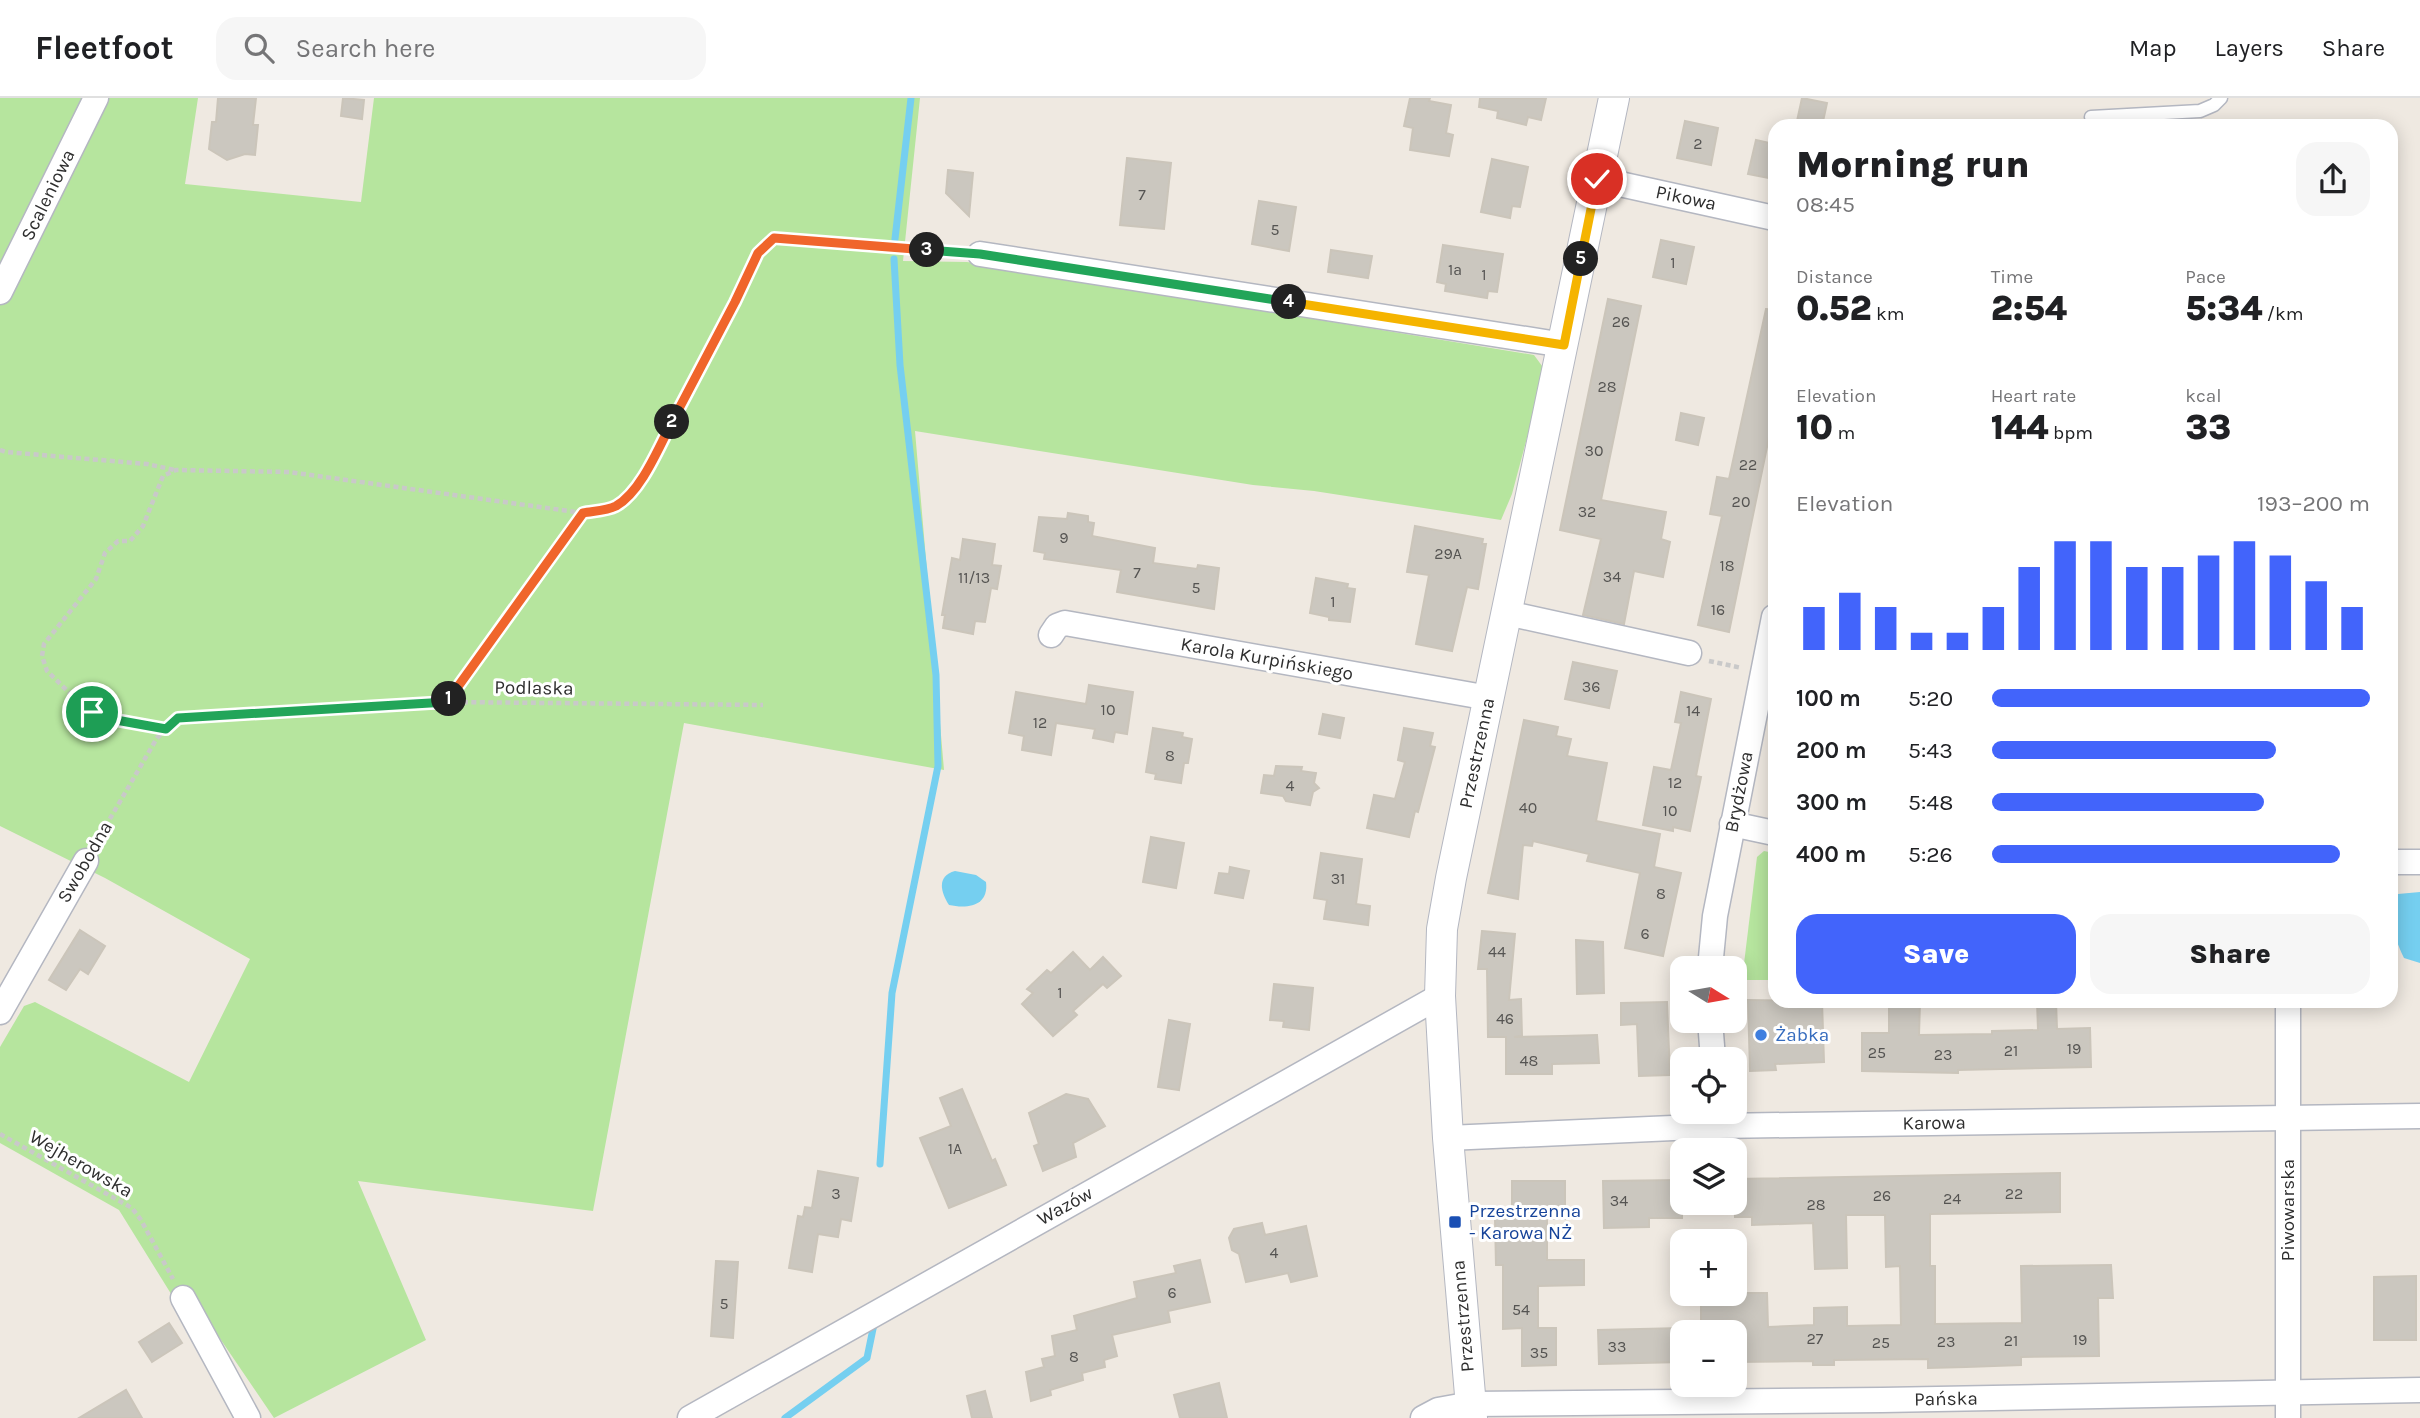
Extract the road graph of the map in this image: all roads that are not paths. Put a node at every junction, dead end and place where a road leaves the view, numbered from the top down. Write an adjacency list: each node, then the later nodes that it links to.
1 (96, 98): 8 (street, Scaleniowa)
2 (1614, 98): 5 (street, Przestrzenna)
3 (2221, 98): 4 (lane)
4 (2091, 117)
5 (1597, 179): 6 (street, Pikowa); 9 (street, Przestrzenna)
6 (1768, 217)
7 (980, 254): 9 (street)
8 (0, 292)
9 (1564, 345): 10 (street, Przestrzenna)
10 (1507, 613): 13 (street); 14 (street, Przestrzenna)
11 (1051, 635): 14 (street, Karola Kurpińskiego)
12 (1768, 648): 15 (street, Brydżowa)
13 (1689, 653)
14 (1489, 698): 21 (street, Przestrzenna)
15 (1732, 824): 16 (street); 20 (street, Brydżowa)
16 (1768, 831)
17 (86, 861): 23 (street, Swobodna)
18 (2398, 862): 19 (street)
19 (2420, 862)
20 (1711, 956)
21 (1440, 996): 28 (street, Przestrzenna); 35 (street, Wazów)
22 (2288, 1008): 25 (street, Piwowarska)
23 (0, 1012)
24 (2420, 1116): 25 (street, Karowa)
25 (2288, 1118): 26 (street, Karowa); 31 (street, Piwowarska)
26 (1747, 1119)
27 (1670, 1122): 28 (street, Karowa)
28 (1448, 1138): 33 (street, Przestrzenna)
29 (183, 1298): 34 (street)
30 (2420, 1390): 31 (street, Pańska)
31 (2290, 1392): 32 (street, Pańska); 37 (street, Piwowarska)
32 (1882, 1409): 33 (street, Pańska)
33 (1472, 1411): 36 (street, Pańska)
34 (248, 1418)
35 (690, 1418)
36 (1423, 1418)
37 (2288, 1418)

